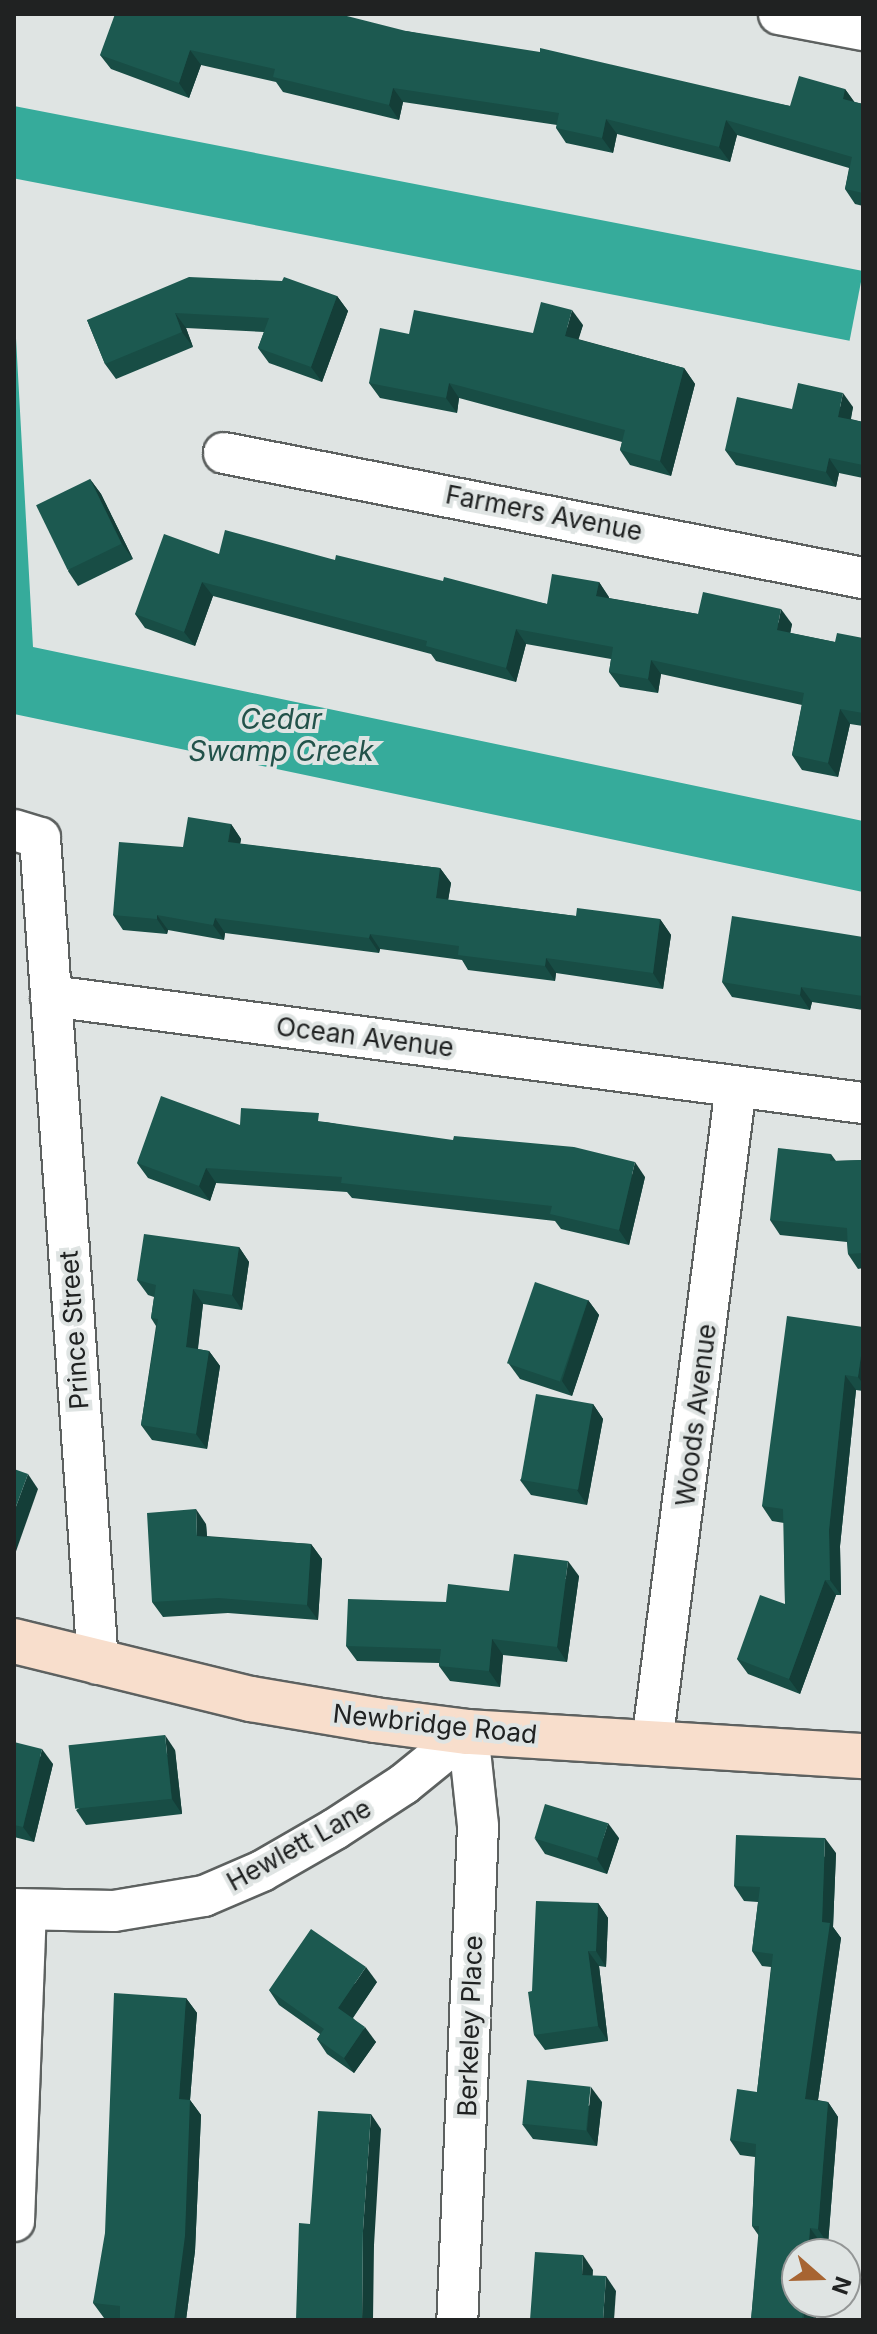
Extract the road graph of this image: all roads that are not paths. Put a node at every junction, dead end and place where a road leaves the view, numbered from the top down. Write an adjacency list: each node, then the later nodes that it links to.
1 (779, 14): 2 (street)
2 (863, 30)
3 (224, 453): 4 (street, Farmers Avenue)
4 (863, 578)
5 (14, 830): 6 (street)
6 (51, 996): 7 (street, Ocean Avenue); 10 (street, Prince Street)
7 (736, 1086): 8 (street, Ocean Avenue); 12 (street, Woods Avenue)
8 (863, 1103)
9 (14, 1641): 10 (street, Newbridge Road)
10 (98, 1664): 11 (street, Newbridge Road)
11 (468, 1732): 12 (street, Newbridge Road); 14 (street, Hewlett Lane); 16 (street, Berkeley Place)
12 (652, 1743): 13 (street, Newbridge Road)
13 (863, 1756)
14 (20, 1910): 15 (street)
15 (14, 2221)
16 (457, 2320)

